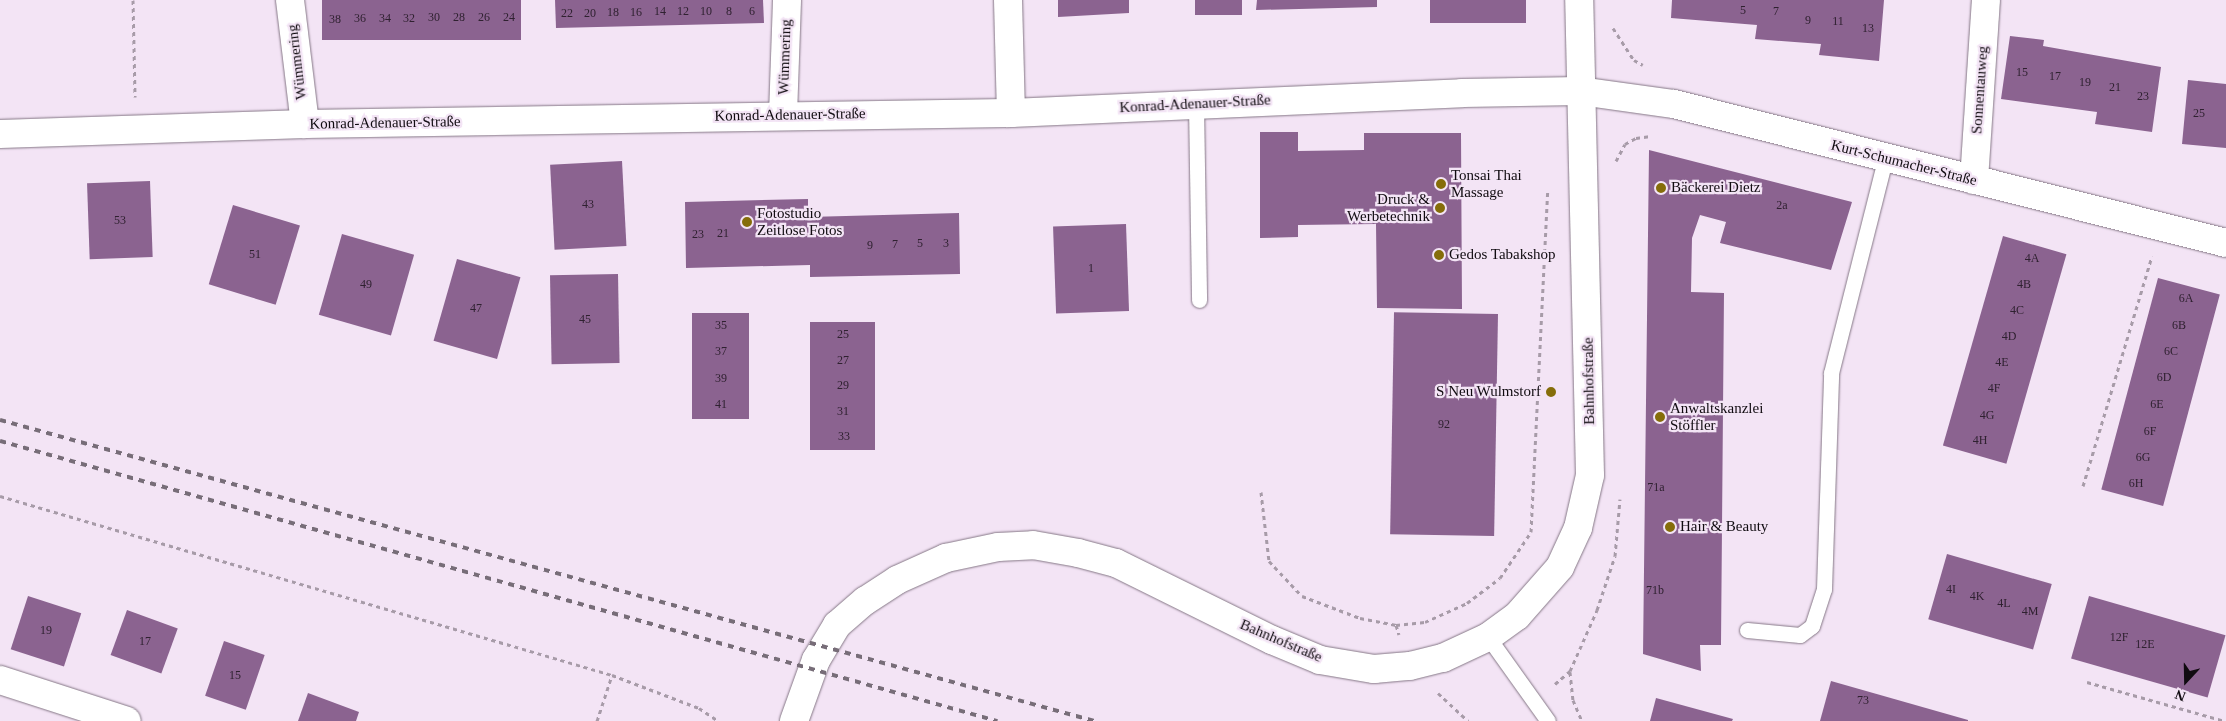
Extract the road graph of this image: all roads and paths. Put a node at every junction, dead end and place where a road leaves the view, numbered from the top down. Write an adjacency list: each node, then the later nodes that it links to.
1 (133, 0): 8 (path)
2 (290, 0): 12 (street, Wümmering)
3 (787, 0): 11 (street, Wümmering)
4 (1008, 0): 10 (street)
5 (1579, 0): 7 (street, Bahnhofstraße)
6 (1986, 0): 15 (street, Sonnentauweg)
7 (1580, 91): 9 (street, Konrad-Adenauer-Straße); 14 (street, Kurt-Schumacher-Straße); 16 (street, Bahnhofstraße)
8 (135, 98)
9 (1196, 104): 10 (street, Konrad-Adenauer-Straße); 19 (lane)
10 (1010, 113): 11 (street, Konrad-Adenauer-Straße)
11 (784, 115): 12 (street, Konrad-Adenauer-Straße)
12 (305, 124): 13 (street, Konrad-Adenauer-Straße)
13 (0, 134)
14 (1885, 159): 15 (street, Kurt-Schumacher-Straße); 24 (lane)
15 (1974, 180): 17 (street, Kurt-Schumacher-Straße)
16 (1584, 184): 23 (path); 25 (street, Bahnhofstraße)
17 (2161, 227): 18 (street, Kurt-Schumacher-Straße); 20 (path)
18 (2226, 242)
19 (1200, 300)
20 (2083, 486)
21 (1261, 492): 23 (path)
22 (0, 496): 28 (path)
23 (1396, 625): 26 (path)
24 (1747, 630)
25 (1488, 637): 26 (street, Bahnhofstraße); 36 (lane)
26 (1410, 666): 34 (street, Bahnhofstraße); 35 (path)
27 (1570, 671): 37 (path)
28 (612, 675): 32 (path); 33 (path)
29 (0, 680): 31 (street)
30 (2087, 682): 38 (path)
31 (127, 721)
32 (597, 721)
33 (718, 721)
34 (794, 721)
35 (1468, 721)
36 (1548, 721)
37 (1582, 721)
38 (2225, 721)

